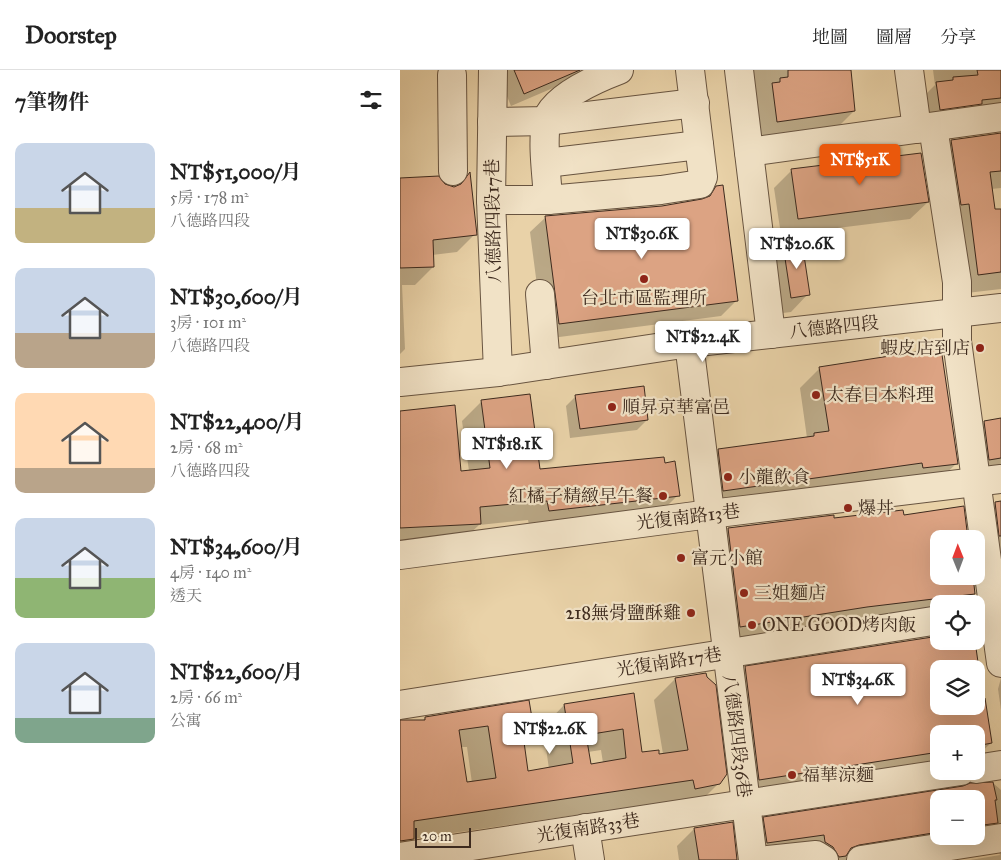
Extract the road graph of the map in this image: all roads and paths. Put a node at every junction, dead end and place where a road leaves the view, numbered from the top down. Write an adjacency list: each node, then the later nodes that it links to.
1 (493, 70): 9 (street, 八德路四段17巷)
2 (619, 70): 11 (street)
3 (690, 70): 7 (street)
4 (739, 70): 14 (street)
5 (908, 70): 12 (street)
6 (452, 75): 8 (street)
7 (694, 104): 11 (street); 13 (street)
8 (452, 112): 9 (street); 16 (street)
9 (492, 117): 11 (street); 17 (street, 八德路四段17巷)
10 (1001, 117): 12 (street)
11 (546, 121): 15 (street)
12 (925, 128): 14 (street); 21 (street)
13 (700, 144): 15 (street); 18 (street)
14 (749, 152): 22 (street)
15 (546, 163): 18 (street)
16 (453, 170)
17 (491, 200): 18 (street); 25 (street, 八德路四段17巷)
18 (548, 200)
19 (540, 294): 24 (street)
20 (1001, 308): 21 (street, 八德路四段)
21 (957, 313): 22 (street, 八德路四段); 27 (street)
22 (771, 334): 23 (street, 八德路四段)
23 (688, 343): 24 (street, 八德路四段); 28 (street, 八德路四段36巷)
24 (546, 365): 25 (street, 八德路四段)
25 (498, 372): 26 (street, 八德路四段)
26 (400, 382)
27 (989, 481): 28 (street, 光復南路13巷); 30 (street)
28 (710, 514): 29 (street, 光復南路13巷); 32 (street, 八德路四段36巷)
29 (400, 555)
30 (990, 612): 33 (street)
31 (930, 621): 32 (street, 光復南路17巷)
32 (727, 652): 34 (street, 光復南路17巷); 38 (street, 八德路四段36巷)
33 (1001, 663)
34 (400, 705)
35 (1001, 765): 36 (street)
36 (985, 768)
37 (930, 776): 38 (street, 光復南路33巷)
38 (746, 804): 39 (street, 光復南路33巷); 43 (street, 八德路四段36巷)
39 (585, 828): 41 (street, 光復南路33巷); 42 (street)
40 (1001, 838): 46 (street)
41 (400, 857)
42 (590, 860)
43 (753, 860)
44 (768, 860): 45 (street)
45 (824, 860)
46 (861, 860)

